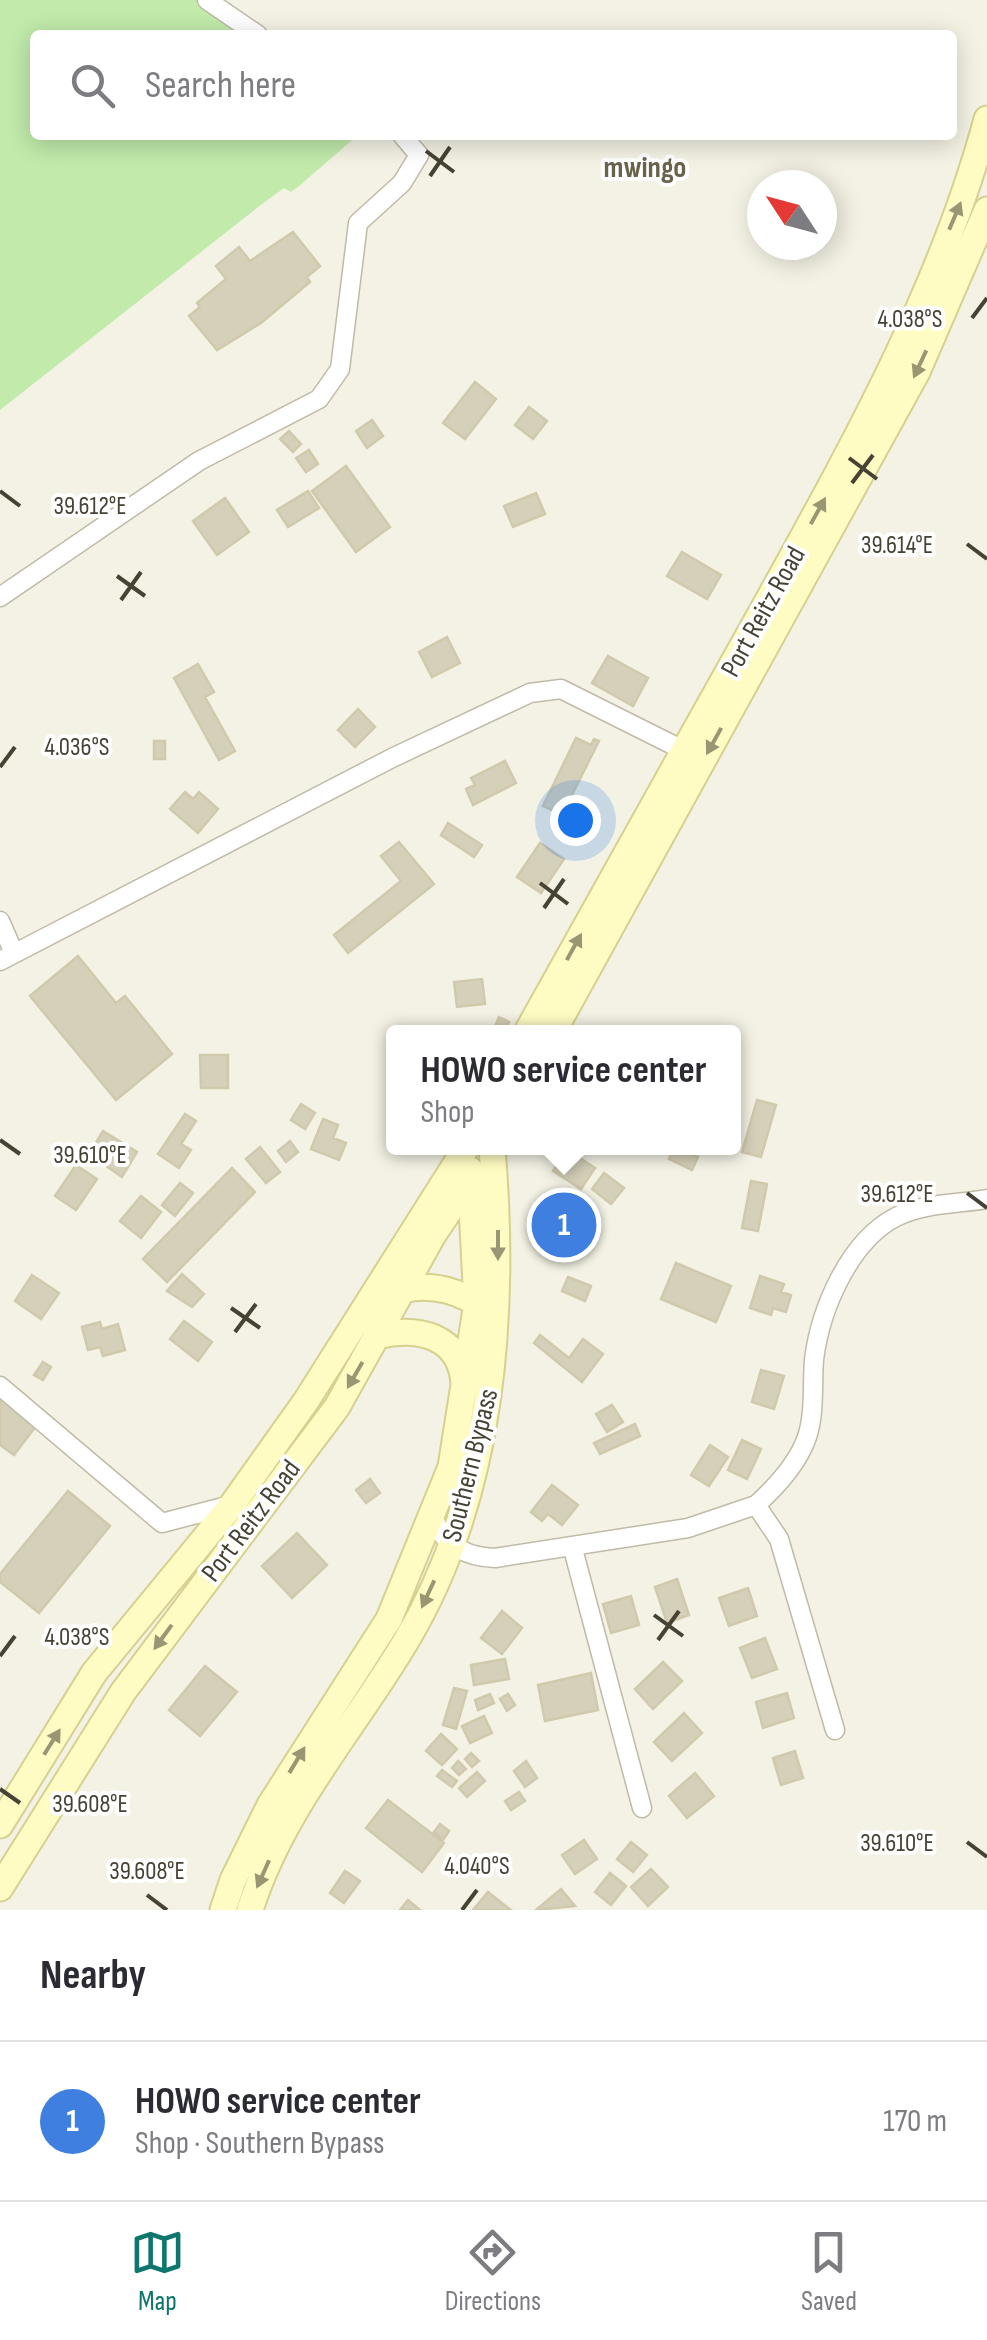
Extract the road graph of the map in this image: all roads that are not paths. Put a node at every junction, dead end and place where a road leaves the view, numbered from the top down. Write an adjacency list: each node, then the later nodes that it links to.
1 (206, 0): 2 (street)
2 (251, 30)
3 (987, 119): 7 (main road, Port Reitz Road, one-way to 3)
4 (406, 140): 6 (street)
5 (987, 210): 11 (main road, one-way to 11)
6 (0, 597)
7 (686, 751): 9 (street); 10 (main road, Port Reitz Road, one-way to 7)
8 (0, 920): 9 (street)
9 (7, 957)
10 (531, 1025)
11 (557, 1025)
12 (462, 1155): 23 (main road, Port Reitz Road)
13 (467, 1155): 16 (main road)
14 (487, 1155): 16 (street, Port Reitz Road)
15 (492, 1155): 19 (main road, Southern Bypass, one-way to 19)
16 (472, 1178): 18 (main road, Port Reitz Road); 19 (main road)
17 (987, 1199): 24 (street)
18 (402, 1290): 19 (main road); 20 (main road, Port Reitz Road)
19 (488, 1311): 22 (main road, Southern Bypass); 26 (main road, Southern Bypass)
20 (377, 1336): 22 (main road); 31 (main road, Port Reitz Road, one-way to 31)
21 (0, 1386): 23 (street)
22 (465, 1398): 25 (main road, Southern Bypass)
23 (232, 1505): 30 (main road, Port Reitz Road, one-way to 23)
24 (756, 1505): 27 (street); 28 (street)
25 (434, 1518): 26 (street); 32 (main road, Southern Bypass, one-way to 25)
26 (452, 1545): 27 (street); 33 (main road, Southern Bypass, one-way to 33)
27 (573, 1549): 29 (street)
28 (835, 1730)
29 (642, 1808)
30 (0, 1825)
31 (0, 1888)
32 (223, 1910)
33 (250, 1910)

